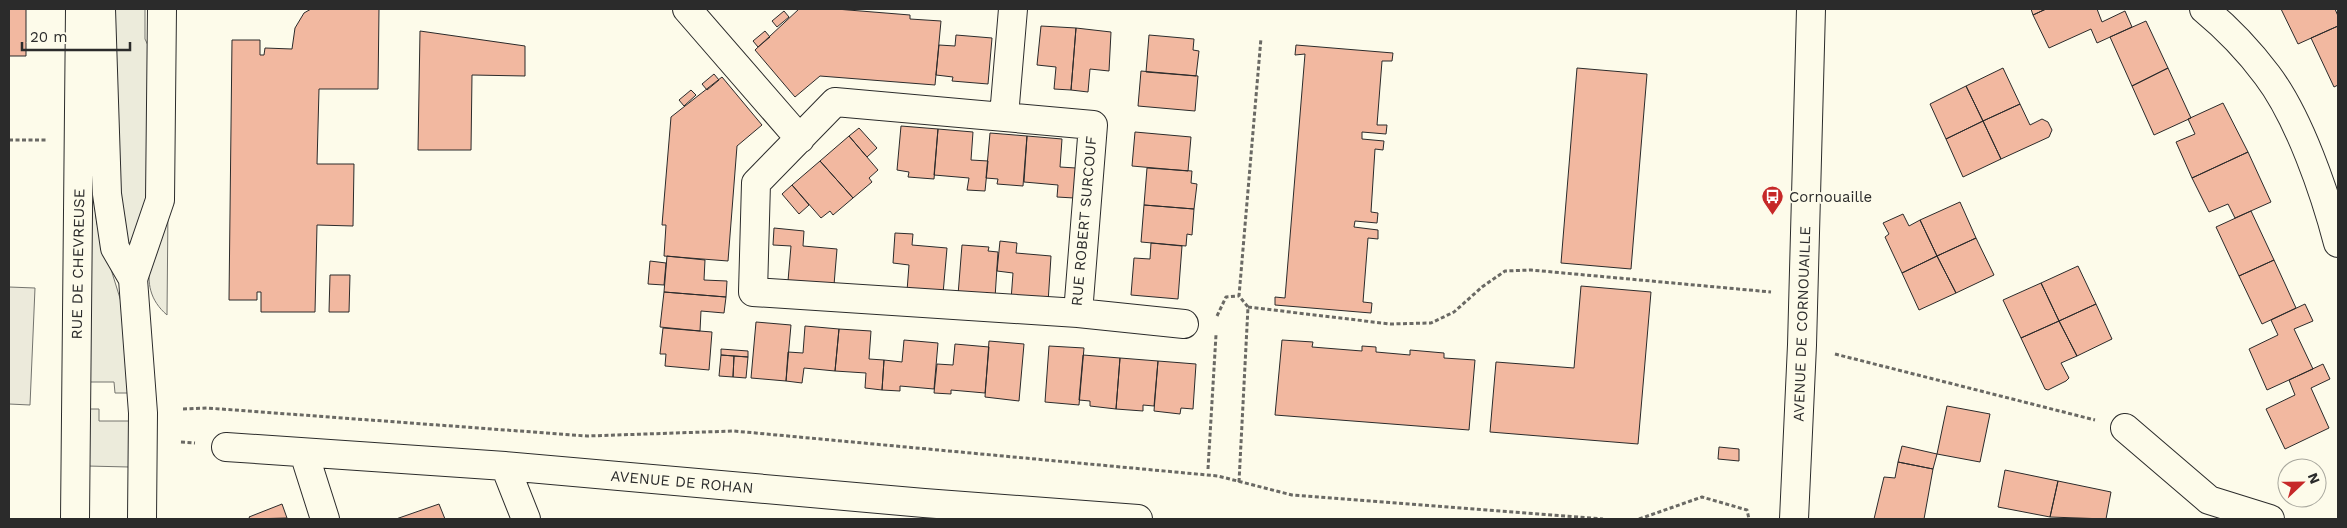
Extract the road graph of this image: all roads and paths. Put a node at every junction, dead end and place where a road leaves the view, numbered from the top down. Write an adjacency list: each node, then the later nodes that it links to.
1 (80, 9): 31 (street, RUE DE CHEVREUSE)
2 (101, 9): 14 (street, RUE DE CHEVREUSE)
3 (162, 9): 14 (street, RUE DE CHEVREUSE)
4 (687, 9): 10 (street)
5 (1013, 9): 9 (street)
6 (1811, 9): 15 (street, AVENUE DE CORNOUAILLE)
7 (2204, 9): 13 (street)
8 (1261, 38): 16 (path)
9 (1004, 116): 10 (street, RUE ROBERT SURCOUF); 18 (street, RUE ROBERT SURCOUF)
10 (800, 139): 18 (street, RUE ROBERT SURCOUF)
11 (9, 140): 12 (path)
12 (55, 140)
13 (2338, 243)
14 (133, 279): 32 (street, RUE DE CHEVREUSE)
15 (1804, 295): 17 (path); 22 (street, AVENUE DE CORNOUAILLE)
16 (1240, 296): 17 (path); 19 (path)
17 (1248, 307): 29 (path)
18 (1078, 313): 20 (street)
19 (1217, 323)
20 (1184, 324)
21 (1216, 333): 28 (path)
22 (1802, 346): 24 (path); 39 (street, AVENUE DE CORNOUAILLE)
23 (183, 409): 29 (path)
24 (2125, 428): 40 (street)
25 (226, 447): 26 (street, AVENUE DE ROHAN)
26 (304, 453): 27 (street, AVENUE DE ROHAN); 33 (street)
27 (505, 466): 30 (street, AVENUE DE ROHAN); 34 (street)
28 (1208, 469)
29 (1239, 482): 36 (path)
30 (927, 511): 35 (street, AVENUE DE ROHAN)
31 (75, 519)
32 (142, 519)
33 (325, 519)
34 (526, 519)
35 (1138, 519)
36 (1603, 519)
37 (1639, 519): 38 (path)
38 (1749, 519)
39 (1794, 519)
40 (2270, 519)

